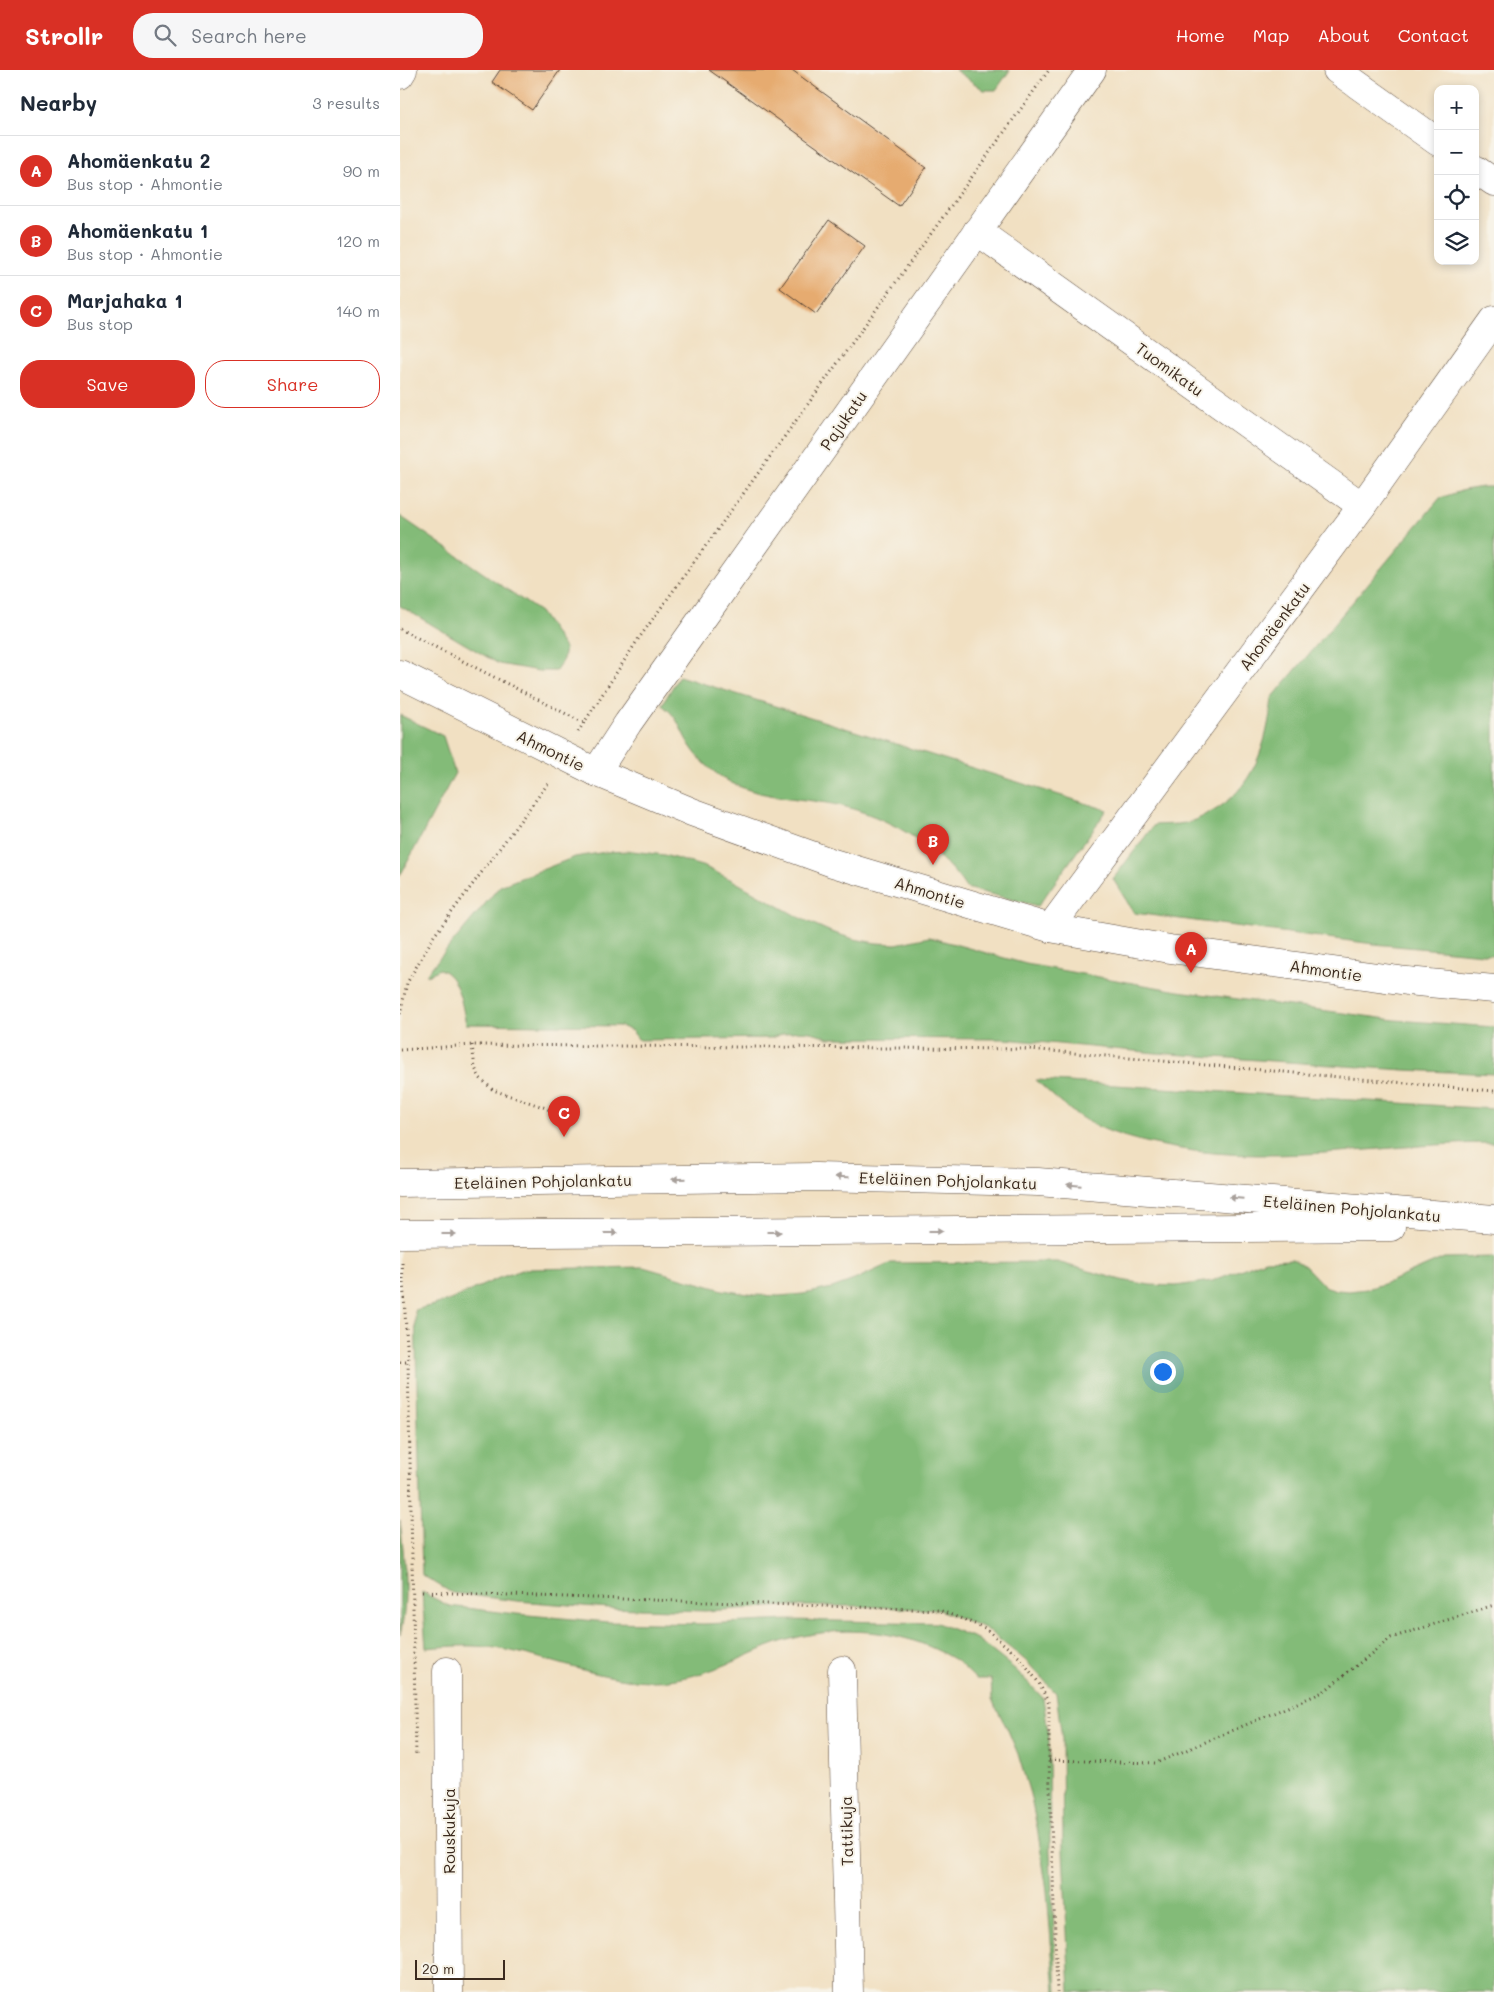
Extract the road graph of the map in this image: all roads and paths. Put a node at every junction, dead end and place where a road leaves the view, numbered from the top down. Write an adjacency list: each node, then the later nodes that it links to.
1 (403, 70): 5 (street)
2 (1049, 70): 14 (path)
3 (1092, 70): 9 (street, Pajukatu)
4 (1337, 70): 6 (street)
5 (400, 75)
6 (1434, 139)
7 (1479, 172): 8 (street)
8 (1494, 182)
9 (977, 231): 11 (street, Tuomikatu); 16 (street, Pajukatu)
10 (1494, 320): 11 (street, Ahomäenkatu)
11 (1362, 506): 18 (street, Ahomäenkatu)
12 (400, 629): 14 (path)
13 (400, 674): 16 (street, Ahmontie)
14 (584, 723): 15 (path)
15 (574, 739)
16 (596, 772): 18 (street, Ahmontie)
17 (552, 778): 20 (path)
18 (1050, 928): 19 (street, Ahmontie)
19 (1494, 989)
20 (400, 1014)
21 (472, 1045): 22 (path); 23 (path); 24 (path)
22 (400, 1050)
23 (1494, 1091)
24 (564, 1138)
25 (400, 1183): 26 (street, Eteläinen Pohjolankatu, one-way to 25)
26 (1494, 1219)
27 (1494, 1226): 28 (street, Eteläinen Pohjolankatu, one-way to 27)
28 (400, 1234)
29 (402, 1262): 31 (path)
30 (400, 1362): 31 (path)
31 (408, 1362): 35 (path)
32 (1494, 1605): 36 (path)
33 (842, 1670): 38 (street, Tattikuja)
34 (447, 1671): 37 (street, Rouskukuja)
35 (416, 1756)
36 (1049, 1760)
37 (449, 1992)
38 (849, 1992)

